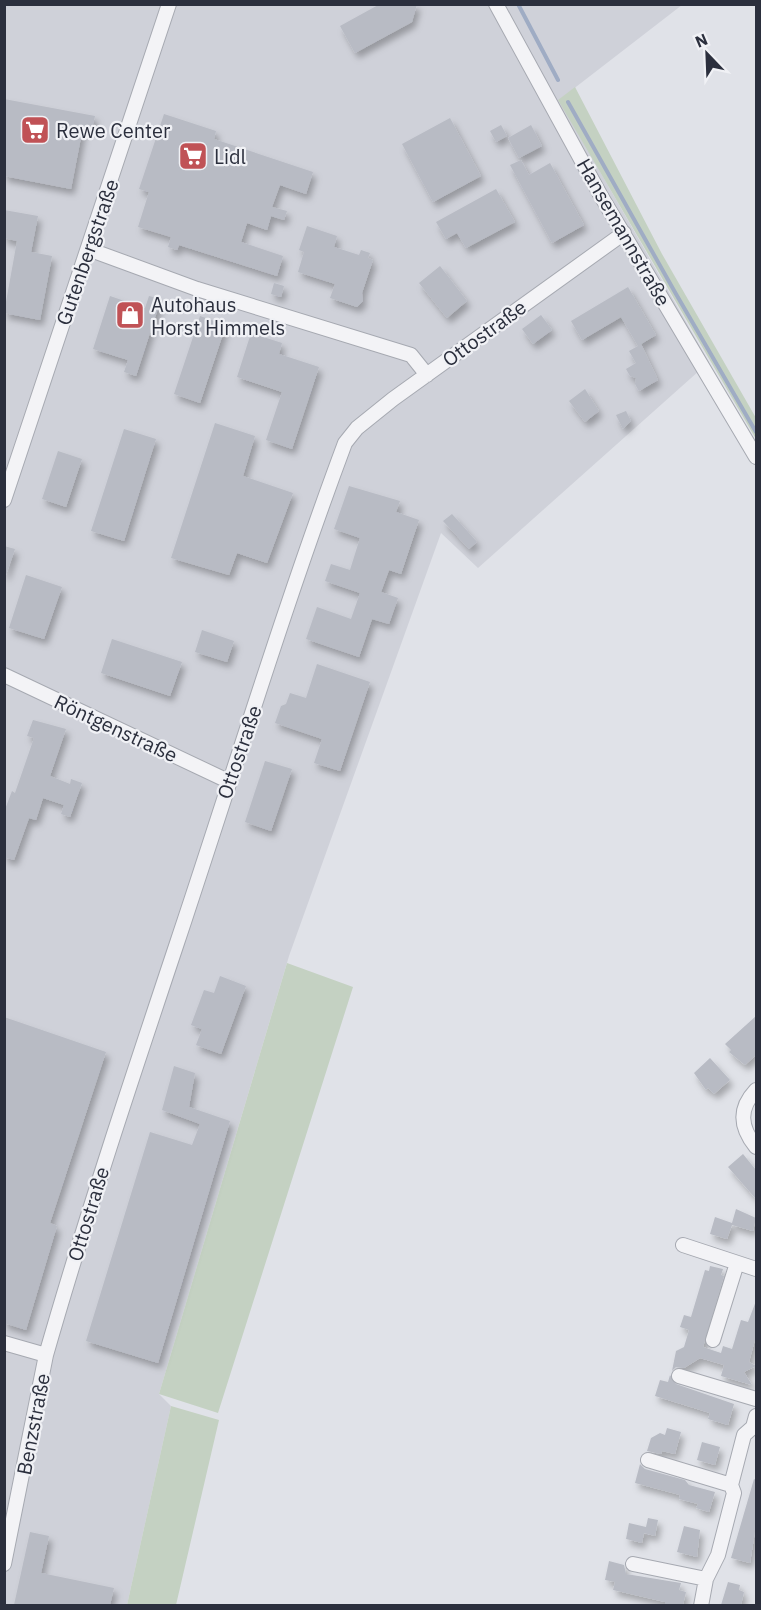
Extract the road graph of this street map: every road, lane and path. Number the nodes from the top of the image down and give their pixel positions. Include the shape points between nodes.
1 (169, 4) edge
2 (496, 4) edge
3 (624, 233) junction
4 (88, 249) junction
5 (427, 375) junction
6 (756, 457) edge
7 (4, 500) edge
8 (4, 675) edge
9 (228, 781) junction
10 (756, 1090) edge
11 (756, 1147) edge
12 (683, 1245) dead end
13 (737, 1263) junction
14 (756, 1269) edge
15 (713, 1340) dead end
16 (4, 1342) edge
17 (46, 1354) junction
18 (679, 1376) dead end
19 (756, 1399) edge
20 (756, 1416) edge
21 (648, 1460) dead end
22 (731, 1485) junction
23 (4, 1564) edge
24 (633, 1564) dead end
25 (706, 1579) junction
26 (701, 1605) edge

1 - 4 street, Gutenbergstraße
2 - 3 street, Hansemannstraße
3 - 5 street, Ottostraße
3 - 6 street, Hansemannstraße
4 - 5 street via 191,287 411,355
4 - 7 street, Gutenbergstraße
5 - 9 street, Ottostraße via 357,428 345,443
8 - 9 street, Röntgenstraße
9 - 17 street, Ottostraße via 123,1101
10 - 11 street via 743,1109 744,1128
12 - 13 street
13 - 14 street
13 - 15 street
16 - 17 street
17 - 23 street, Benzstraße
18 - 19 street
20 - 22 street via 753,1427 744,1435
21 - 22 street
22 - 25 street via 734,1493 718,1555
24 - 25 street
25 - 26 street

